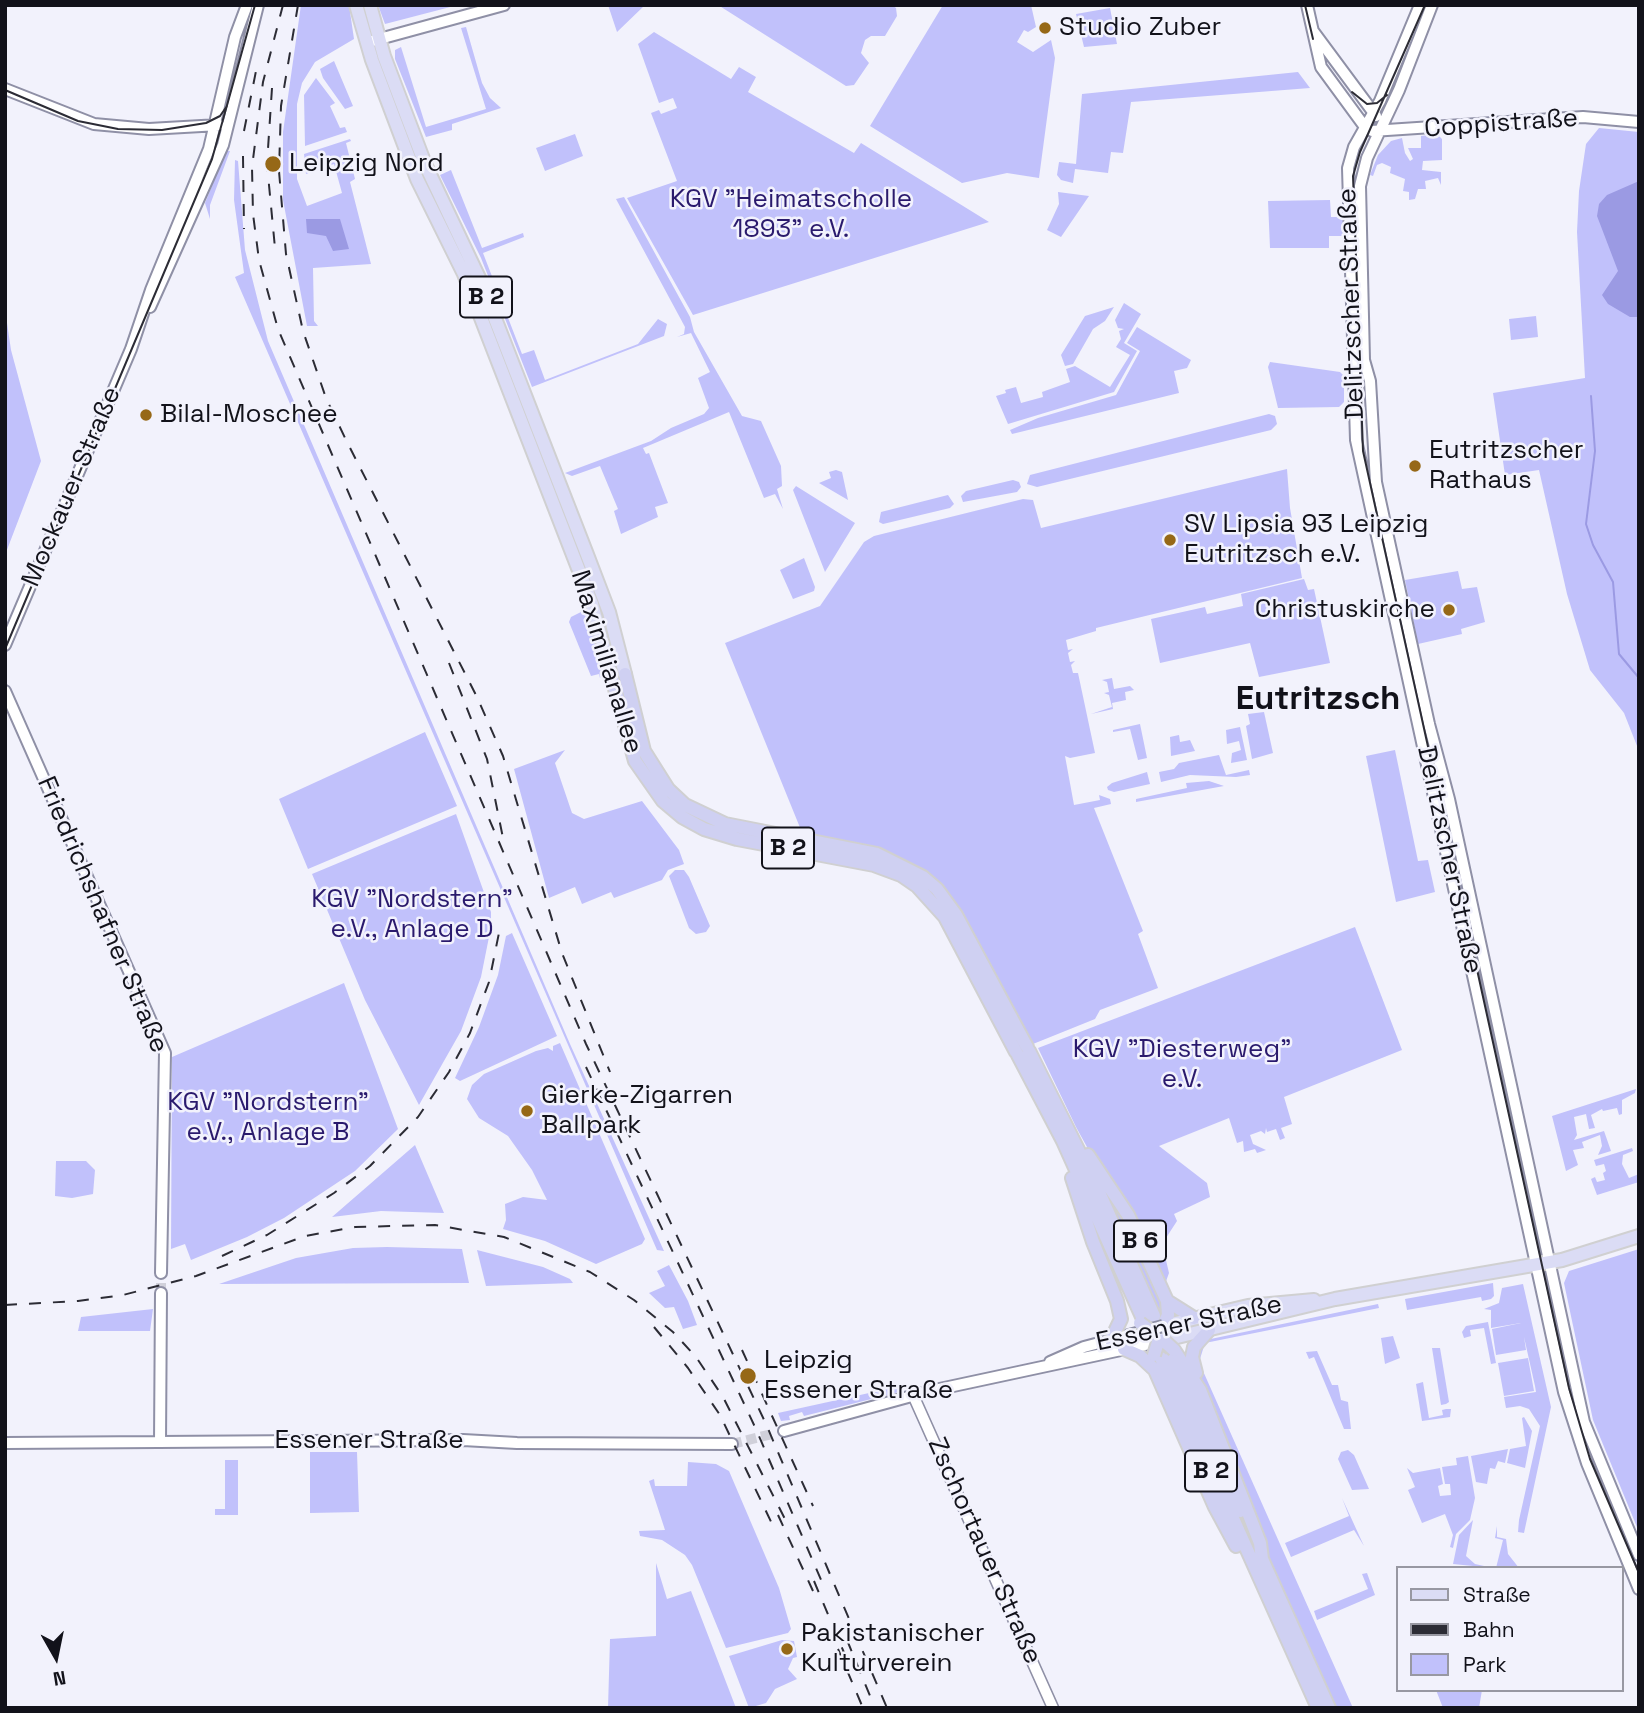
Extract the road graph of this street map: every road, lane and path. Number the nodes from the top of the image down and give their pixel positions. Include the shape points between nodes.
1 (247, 5) edge
2 (258, 5) edge
3 (356, 5) edge
4 (370, 5) edge
5 (504, 5) edge
6 (1307, 5) edge
7 (1420, 5) edge
8 (1432, 5) edge
9 (1311, 29) junction
10 (372, 41) junction
11 (5, 89) edge
12 (219, 107) junction
13 (1374, 111) junction
14 (229, 118) junction
15 (1639, 122) edge
16 (194, 125) junction
17 (214, 127) junction
18 (1365, 127) junction
19 (1379, 132) junction
20 (220, 150) junction
21 (139, 328) junction
22 (6, 641) edge
23 (618, 676) joint
24 (5, 691) edge
25 (1023, 1051) junction
26 (1066, 1124) junction
27 (1063, 1140) junction
28 (1639, 1236) edge
29 (1550, 1262) junction
30 (1536, 1264) junction
31 (161, 1273) tunnel mouth
32 (161, 1293) tunnel mouth
33 (1335, 1300) junction
34 (1117, 1301) junction
35 (1167, 1301) junction
36 (1194, 1318) junction
37 (1209, 1330) junction
38 (1111, 1340) junction
39 (1157, 1340) junction
40 (1124, 1349) junction
41 (1046, 1364) junction
42 (1200, 1390) junction
43 (913, 1395) junction
44 (778, 1433) tunnel mouth
45 (160, 1441) junction
46 (5, 1443) edge
47 (732, 1444) tunnel mouth
48 (1639, 1555) edge
49 (1262, 1559) junction
50 (1639, 1589) edge
51 (1054, 1708) edge
52 (1318, 1708) edge
53 (1329, 1708) edge

1 - 12 main road, Mockauer Straße via 234,37
2 - 14 main road, Mockauer Straße
3 - 10 main road, Maximilianallee / B 2
4 - 10 main road, Maximilianallee / B 2
5 - 10 main road
6 - 9 main road
7 - 13 main road, Delitzscher Straße
8 - 19 main road, Delitzscher Straße
9 - 13 main road
9 - 18 main road via 1321,67
10 - 23 main road, Maximilianallee / B 2 via 480,280 609,612
11 - 16 main road via 94,124 149,129
12 - 16 main road
12 - 17 main road, Mockauer Straße
13 - 18 main road, Delitzscher Straße
13 - 19 main road
14 - 17 main road
14 - 20 main road, Mockauer Straße
15 - 19 main road, Coppistraße via 1556,118
16 - 17 main road
17 - 20 main road
17 - 21 main road, Mockauer Straße
18 - 19 main road, Coppistraße
18 - 30 main road, Delitzscher Straße via 1348,169 1356,440
19 - 29 main road, Delitzscher Straße via 1364,167 1360,198 1364,360 1370,381 1376,482
20 - 21 main road, Mockauer Straße
21 - 22 main road, Mockauer Straße
23 - 25 highway, Maximilianallee / B 2 via 635,761 663,801 704,829 874,865 917,886 945,917
24 - 31 main road, Friedrichshafner Straße via 165,1053
25 - 26 highway, Maximilianallee / B 2
25 - 27 highway, Maximilianallee / B 2
26 - 35 highway, B 6 via 1128,1215
26 - 39 highway, Maximilianallee / B 2
27 - 34 highway, B 6 via 1093,1242
27 - 39 highway, Maximilianallee / B 2
28 - 29 main road, Essener Straße
29 - 30 main road, Essener Straße
29 - 48 main road, Delitzscher Straße via 1584,1422
30 - 33 main road, Essener Straße
30 - 50 main road, Delitzscher Straße via 1576,1431
32 - 45 main road
33 - 36 main road, Essener Straße via 1265,1304
33 - 37 main road, Essener Straße
34 - 38 highway via 1121,1319
34 - 39 highway, B 6
35 - 36 highway
35 - 39 highway via 1168,1315
36 - 39 main road, Essener Straße
37 - 39 main road, Essener Straße
37 - 42 highway via 1192,1357
38 - 39 main road, Essener Straße
38 - 41 main road, Essener Straße
39 - 40 main road, Essener Straße
39 - 40 highway via 1140,1356
39 - 42 highway
39 - 49 highway, Maximilianallee / B 2
39 - 52 highway, Maximilianallee / B 2
40 - 41 main road, Essener Straße
41 - 43 main road, Essener Straße
42 - 49 highway via 1260,1543
43 - 44 main road, Essener Straße
43 - 51 street, Zschortauer Straße
45 - 46 main road, Essener Straße
45 - 47 main road, Essener Straße
49 - 53 highway, B 2

